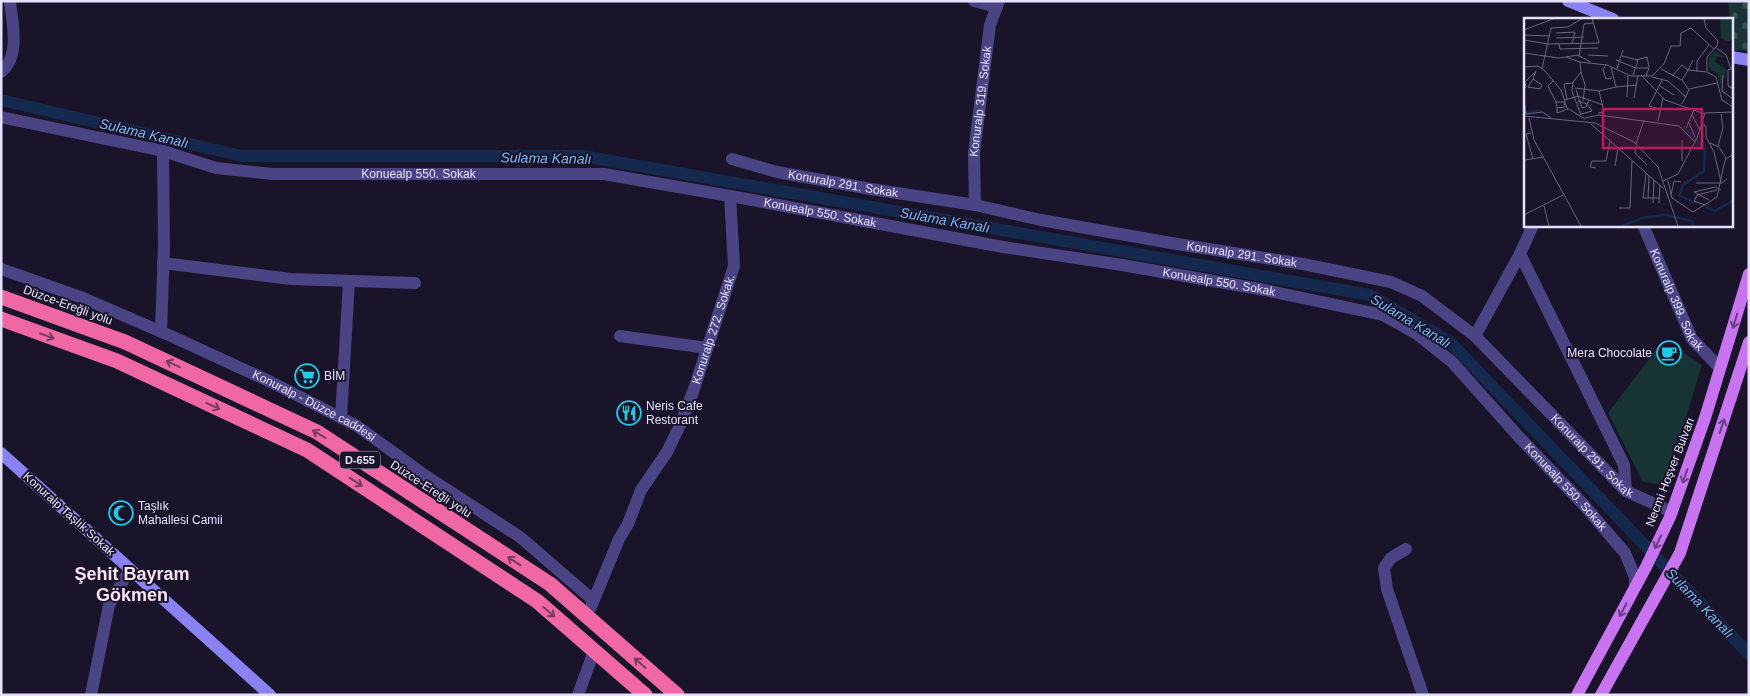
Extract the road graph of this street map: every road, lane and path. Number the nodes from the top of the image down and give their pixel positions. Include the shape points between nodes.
1 (10, 1) edge
2 (974, 1) edge
3 (1568, 1) edge
4 (998, 4) edge
5 (1610, 18) edge
6 (1732, 57) edge
7 (1749, 60) edge
8 (1, 72) edge
9 (1, 117) edge
10 (163, 151) junction
11 (732, 160) dead end
12 (730, 196) junction
13 (975, 205) junction
14 (1533, 226) edge
15 (1643, 226) edge
16 (1520, 254) junction
17 (163, 263) junction
18 (1, 270) edge
19 (1749, 274) edge
20 (349, 281) junction
21 (415, 283) dead end
22 (1, 297) edge
23 (1, 319) edge
24 (161, 332) junction
25 (620, 336) dead end
26 (1475, 336) junction
27 (1749, 342) edge
28 (707, 348) junction
29 (1720, 368) junction
30 (341, 418) junction
31 (1, 453) edge
32 (1626, 491) junction
33 (1671, 514) junction
34 (1406, 549) dead end
35 (130, 569) junction
36 (1635, 586) junction
37 (594, 600) junction
38 (587, 616) junction
39 (594, 651) junction
40 (262, 692) edge
41 (91, 695) edge
42 (578, 695) edge
43 (645, 695) edge
44 (677, 695) edge
45 (1423, 695) edge
46 (1578, 695) edge
47 (1601, 695) edge

1 - 8 street via 14,51
2 - 4 street
3 - 5 street
4 - 13 street, Konuralp 319. Sokak via 990,25 974,152
6 - 7 street
9 - 10 street, Konuealp 550. Sokak
10 - 12 street, Konuealp 550. Sokak via 216,168 273,174 604,174
10 - 17 street
11 - 13 street, Konuralp 291. Sokak via 777,172
12 - 28 street, Konuralp 272. Sokak. via 734,266
12 - 36 street, Konuealp 550. Sokak via 1003,247 1265,290 1383,316 1416,334 1452,362 1625,553 1635,577
13 - 26 street, Konuralp 291. Sokak via 1041,220 1304,264 1391,282 1422,296
14 - 16 street
15 - 29 street, Konuralp 399. Sokak via 1692,339
16 - 26 street
16 - 32 street via 1624,465
17 - 20 street via 291,279
17 - 24 street
18 - 24 street, Konuralp - Düzce caddesi via 83,298
19 -> 29 main road, Necmi Hoşver Bulvarı
20 - 21 street
20 - 30 street
38 -> 22 highway, Düzce-Ereğli yolu / D-655 via 550,584 317,432 125,342
23 -> 39 highway via 117,362 307,450 537,601
24 - 30 street, Konuralp - Düzce caddesi via 269,380
25 - 28 street
26 - 32 street, Konuralp 291. Sokak
47 -> 27 main road via 1686,539
28 - 37 street, Konuralp 272. Sokak. via 680,425 667,452 641,490
29 -> 33 main road, Necmi Hoşver Bulvarı
30 - 37 street, Konuralp - Düzce caddesi via 520,536
31 - 35 street, Konuralp Taşlık Sokak
32 - 33 street, Konuralp 291. Sokak
33 -> 36 main road, Necmi Hoşver Bulvarı
34 - 45 street via 1391,558 1384,568 1386,589
35 - 40 street, Konuralp Taşlık Sokak
35 - 41 street via 109,605
36 -> 46 main road, Necmi Hoşver Bulvarı
37 - 38 street, Konuralp 272. Sokak.
44 -> 38 highway, Düzce-Ereğli yolu / D-655
39 - 42 street
39 - 43 highway

